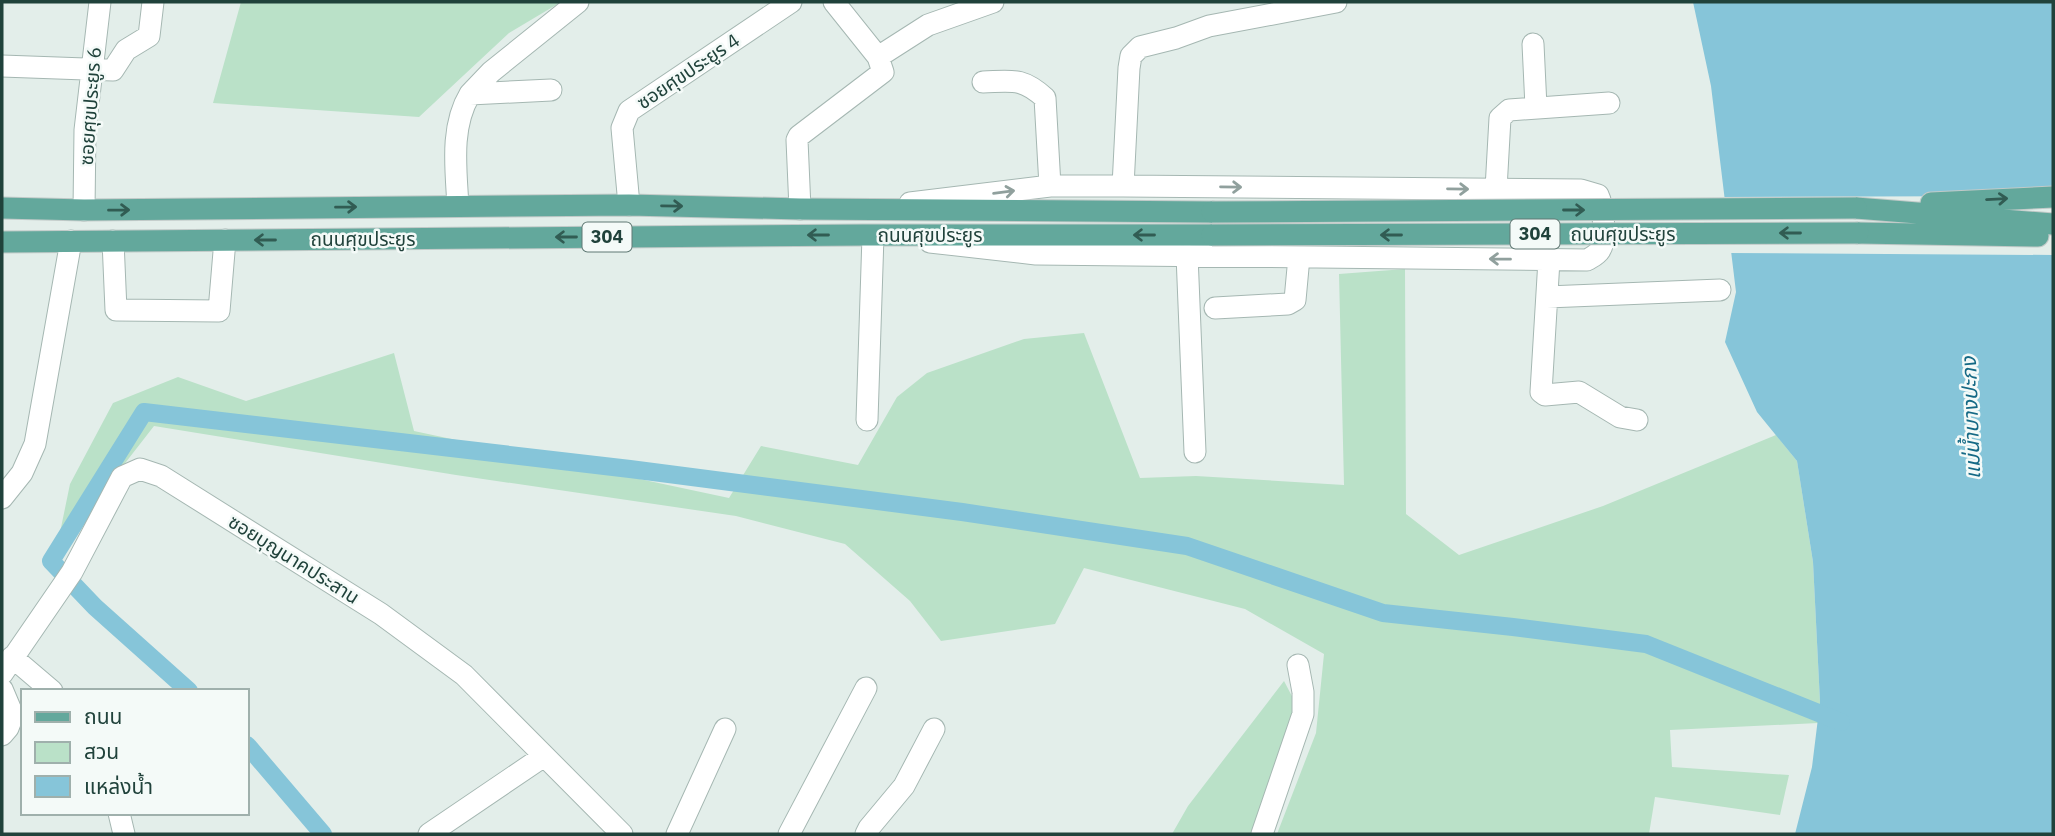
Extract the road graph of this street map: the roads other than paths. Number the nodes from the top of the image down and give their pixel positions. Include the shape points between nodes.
1 (100, 2) edge
2 (153, 2) edge
3 (578, 2) edge
4 (791, 2) edge
5 (834, 2) edge
6 (993, 2) edge
7 (1336, 2) edge
8 (1533, 44) dead end
9 (878, 57) junction
10 (2, 66) edge
11 (92, 70) junction
12 (982, 82) dead end
13 (551, 90) dead end
14 (470, 94) junction
15 (1609, 103) dead end
16 (1536, 107) junction
17 (1050, 186) junction
18 (1123, 186) junction
19 (1496, 190) junction
20 (2053, 197) edge
21 (629, 205) junction
22 (458, 206) junction
23 (2, 208) edge
24 (863, 208) junction
25 (1856, 208) junction
26 (800, 209) junction
27 (84, 210) junction
28 (2044, 223) edge
29 (1858, 233) junction
30 (868, 236) junction
31 (2053, 237) edge
32 (225, 240) junction
33 (71, 241) junction
34 (113, 241) junction
35 (2, 242) edge
36 (1186, 255) junction
37 (1299, 257) junction
38 (1549, 260) junction
39 (1720, 290) dead end
40 (1547, 297) junction
41 (1215, 308) dead end
42 (867, 420) dead end
43 (1637, 420) dead end
44 (1195, 452) dead end
45 (2, 498) edge
46 (1298, 664) dead end
47 (7, 666) edge
48 (866, 688) dead end
49 (2, 689) edge
50 (48, 689) edge
51 (725, 729) dead end
52 (934, 729) dead end
53 (2, 735) edge
54 (544, 756) junction
55 (119, 815) edge
56 (124, 834) edge
57 (429, 834) edge
58 (622, 834) edge
59 (677, 834) edge
60 (789, 834) edge
61 (866, 834) edge
62 (1262, 834) edge

1 - 11 street, ซอยศุขประยูร 6
2 - 11 street via 149,36 126,51 113,70
3 - 14 street
4 - 21 street, ซอยศุขประยูร 4 via 629,111 622,128
5 - 9 street
6 - 9 street via 928,25
7 - 18 street via 1209,26 1140,47 1131,56 1129,68
8 - 16 street
9 - 26 street via 883,69 879,77 797,140
10 - 11 street
11 - 27 street, ซอยศุขประยูร 6 via 85,130
12 - 17 street via 1023,83 1045,98
13 - 14 street
14 - 22 street via 461,109 455,153
15 - 16 street
16 - 19 street via 1509,110 1500,118
17 - 18 street
24 -> 17 street
18 -> 19 street
19 - 38 street via 1581,190 1598,195 1603,236 1598,254 1587,260
25 -> 20 main road, ถนนศุขประยูร / 304
21 - 22 main road, ถนนศุขประยูร / 304
21 -> 26 main road, ถนนศุขประยูร / 304
27 -> 22 main road, ถนนศุขประยูร / 304
23 - 27 main road, ถนนศุขประยูร / 304
24 -> 25 main road, ถนนศุขประยูร / 304, bridge via 1212,212
24 - 26 main road, ถนนศุขประยูร / 304
25 - 28 main road, ถนนศุขประยูร / 304
28 - 29 main road, ถนนศุขประยูร / 304
29 -> 30 main road, ถนนศุขประยูร / 304, bridge
29 - 31 main road, ถนนศุขประยูร / 304
30 -> 32 main road, ถนนศุขประยูร / 304
30 - 36 street via 1036,254
30 - 42 street
32 - 34 main road, ถนนศุขประยูร / 304
32 - 34 street via 219,312 116,310
33 - 34 main road, ถนนศุขประยูร / 304
33 - 35 main road, ถนนศุขประยูร / 304
33 - 45 street via 35,444 22,473
36 - 37 street
36 - 44 street
38 -> 37 street
37 - 41 street via 1295,300
38 - 40 street
39 - 40 street
40 - 43 street via 1541,392 1579,392 1620,417
46 - 62 street via 1303,714
47 - 50 street
47 - 54 street, ซอยบุญนาคประสาน via 72,572 122,477 139,469 161,477 381,614 464,675
48 - 60 street
49 - 53 street via 13,715
51 - 59 street
52 - 61 street via 904,786
54 - 57 street
54 - 58 street, ซอยบุญนาคประสาน
55 - 56 street

